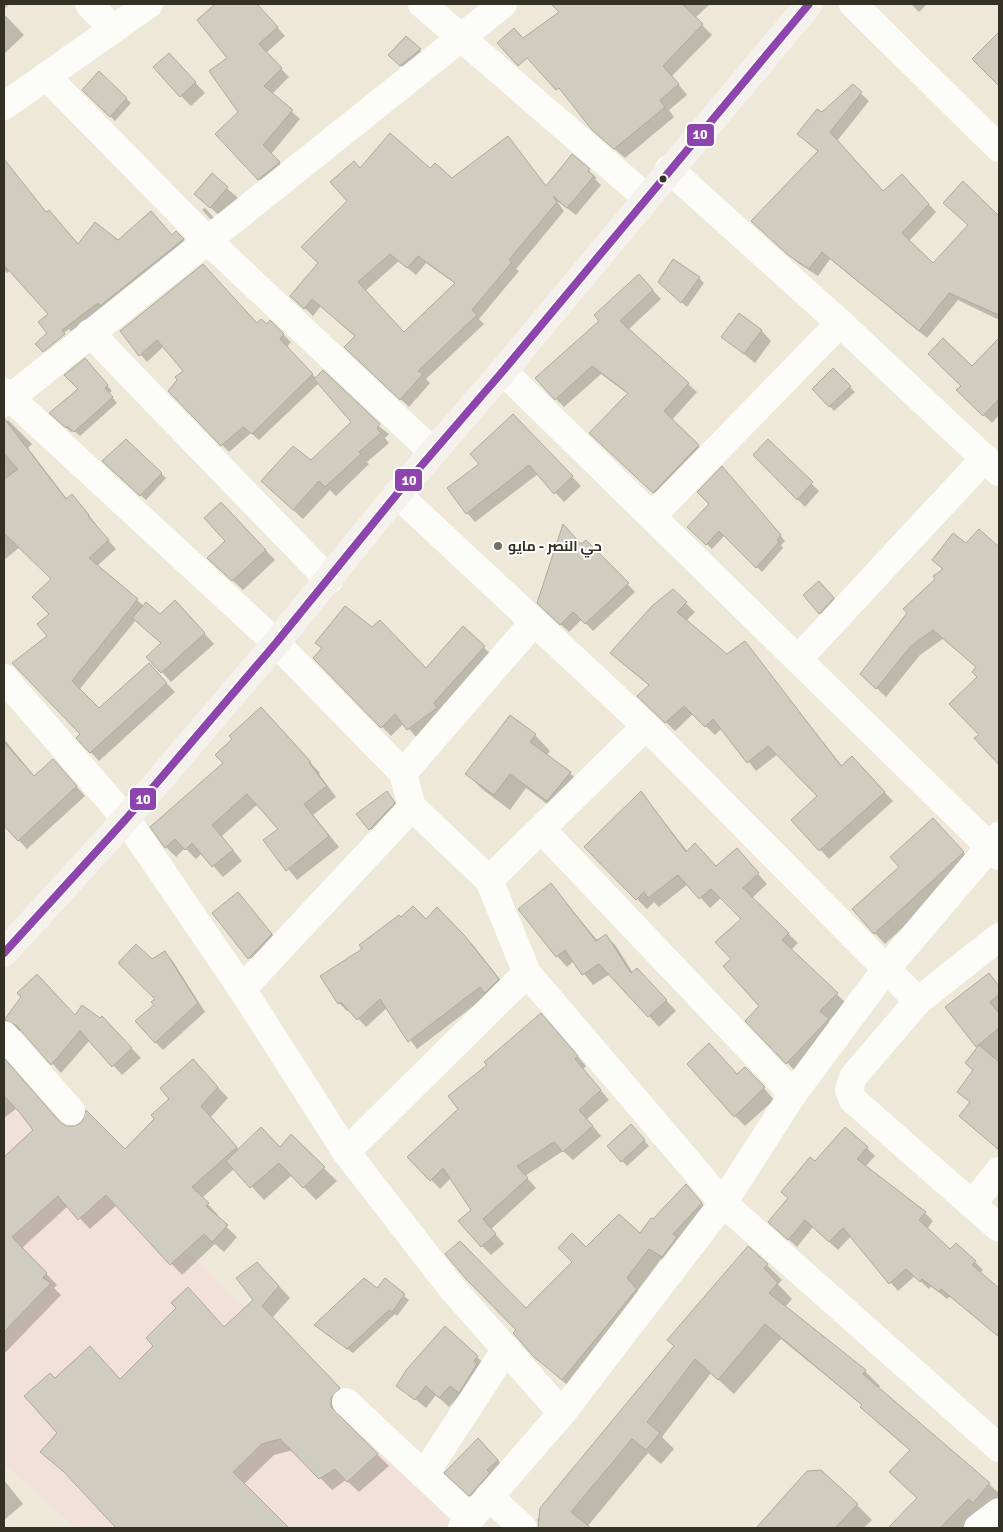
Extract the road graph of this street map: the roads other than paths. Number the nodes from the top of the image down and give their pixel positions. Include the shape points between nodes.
1 (89, 4) edge
2 (149, 4) edge
3 (422, 4) edge
4 (503, 4) edge
5 (809, 4) edge
6 (853, 4) edge
7 (113, 29) junction
8 (462, 36) junction
9 (46, 76) junction
10 (4, 106) edge
11 (999, 148) edge
12 (669, 170) junction
13 (647, 198) junction
14 (207, 240) junction
15 (840, 323) junction
16 (90, 333) junction
17 (503, 371) junction
18 (6, 398) edge
19 (433, 452) junction
20 (992, 465) edge
21 (397, 494) junction
22 (652, 516) junction
23 (329, 580) junction
24 (534, 622) junction
25 (276, 643) junction
26 (798, 658) junction
27 (4, 678) edge
28 (646, 726) junction
29 (403, 773) junction
30 (412, 807) junction
31 (126, 819) junction
32 (542, 830) junction
33 (996, 846) edge
34 (489, 880) junction
35 (999, 937) edge
36 (4, 953) edge
37 (886, 969) junction
38 (527, 972) junction
39 (242, 989) junction
40 (918, 1001) junction
41 (4, 1035) edge
42 (793, 1094) junction
43 (71, 1111) dead end
44 (346, 1152) junction
45 (999, 1171) edge
46 (723, 1203) junction
47 (972, 1204) junction
48 (999, 1228) edge
49 (506, 1349) junction
50 (346, 1402) dead end
51 (562, 1413) junction
52 (999, 1448) edge
53 (424, 1475) junction
54 (489, 1496) junction
55 (999, 1512) edge
56 (466, 1523) edge
57 (523, 1528) edge
58 (978, 1528) edge

1 - 7 street
2 - 7 street
3 - 8 street
4 - 8 street
5 - 12 street
6 - 11 street
7 - 9 street
8 - 13 street
8 - 14 street
9 - 10 street
9 - 14 street
12 - 13 street
12 - 15 street
13 - 17 street
14 - 16 street
14 - 19 street
15 - 20 street
15 - 22 street
16 - 18 street
16 - 23 street
17 - 19 street
17 - 22 street
18 - 25 street
19 - 21 street
20 - 26 street
21 - 23 street
21 - 24 street
22 - 26 street
23 - 25 street
24 - 28 street
24 - 29 street
25 - 29 street
25 - 31 street
26 - 33 street
27 - 31 street
28 - 32 street
28 - 37 street
29 - 30 street
30 - 34 street
30 - 39 street
31 - 36 street
31 - 39 street
32 - 34 street
32 - 42 street
33 - 37 street
34 - 38 street
35 - 40 street
37 - 40 street
37 - 42 street
38 - 44 street
38 - 46 street
39 - 44 street
40 - 47 street via 853,1077 849,1090 853,1100
41 - 43 street
42 - 46 street
44 - 49 street via 450,1286
45 - 47 street
46 - 51 street
46 - 52 street
47 - 48 street
49 - 51 street
49 - 53 street
50 - 53 street
51 - 54 street
53 - 56 street
54 - 56 street
54 - 57 street
55 - 58 street

